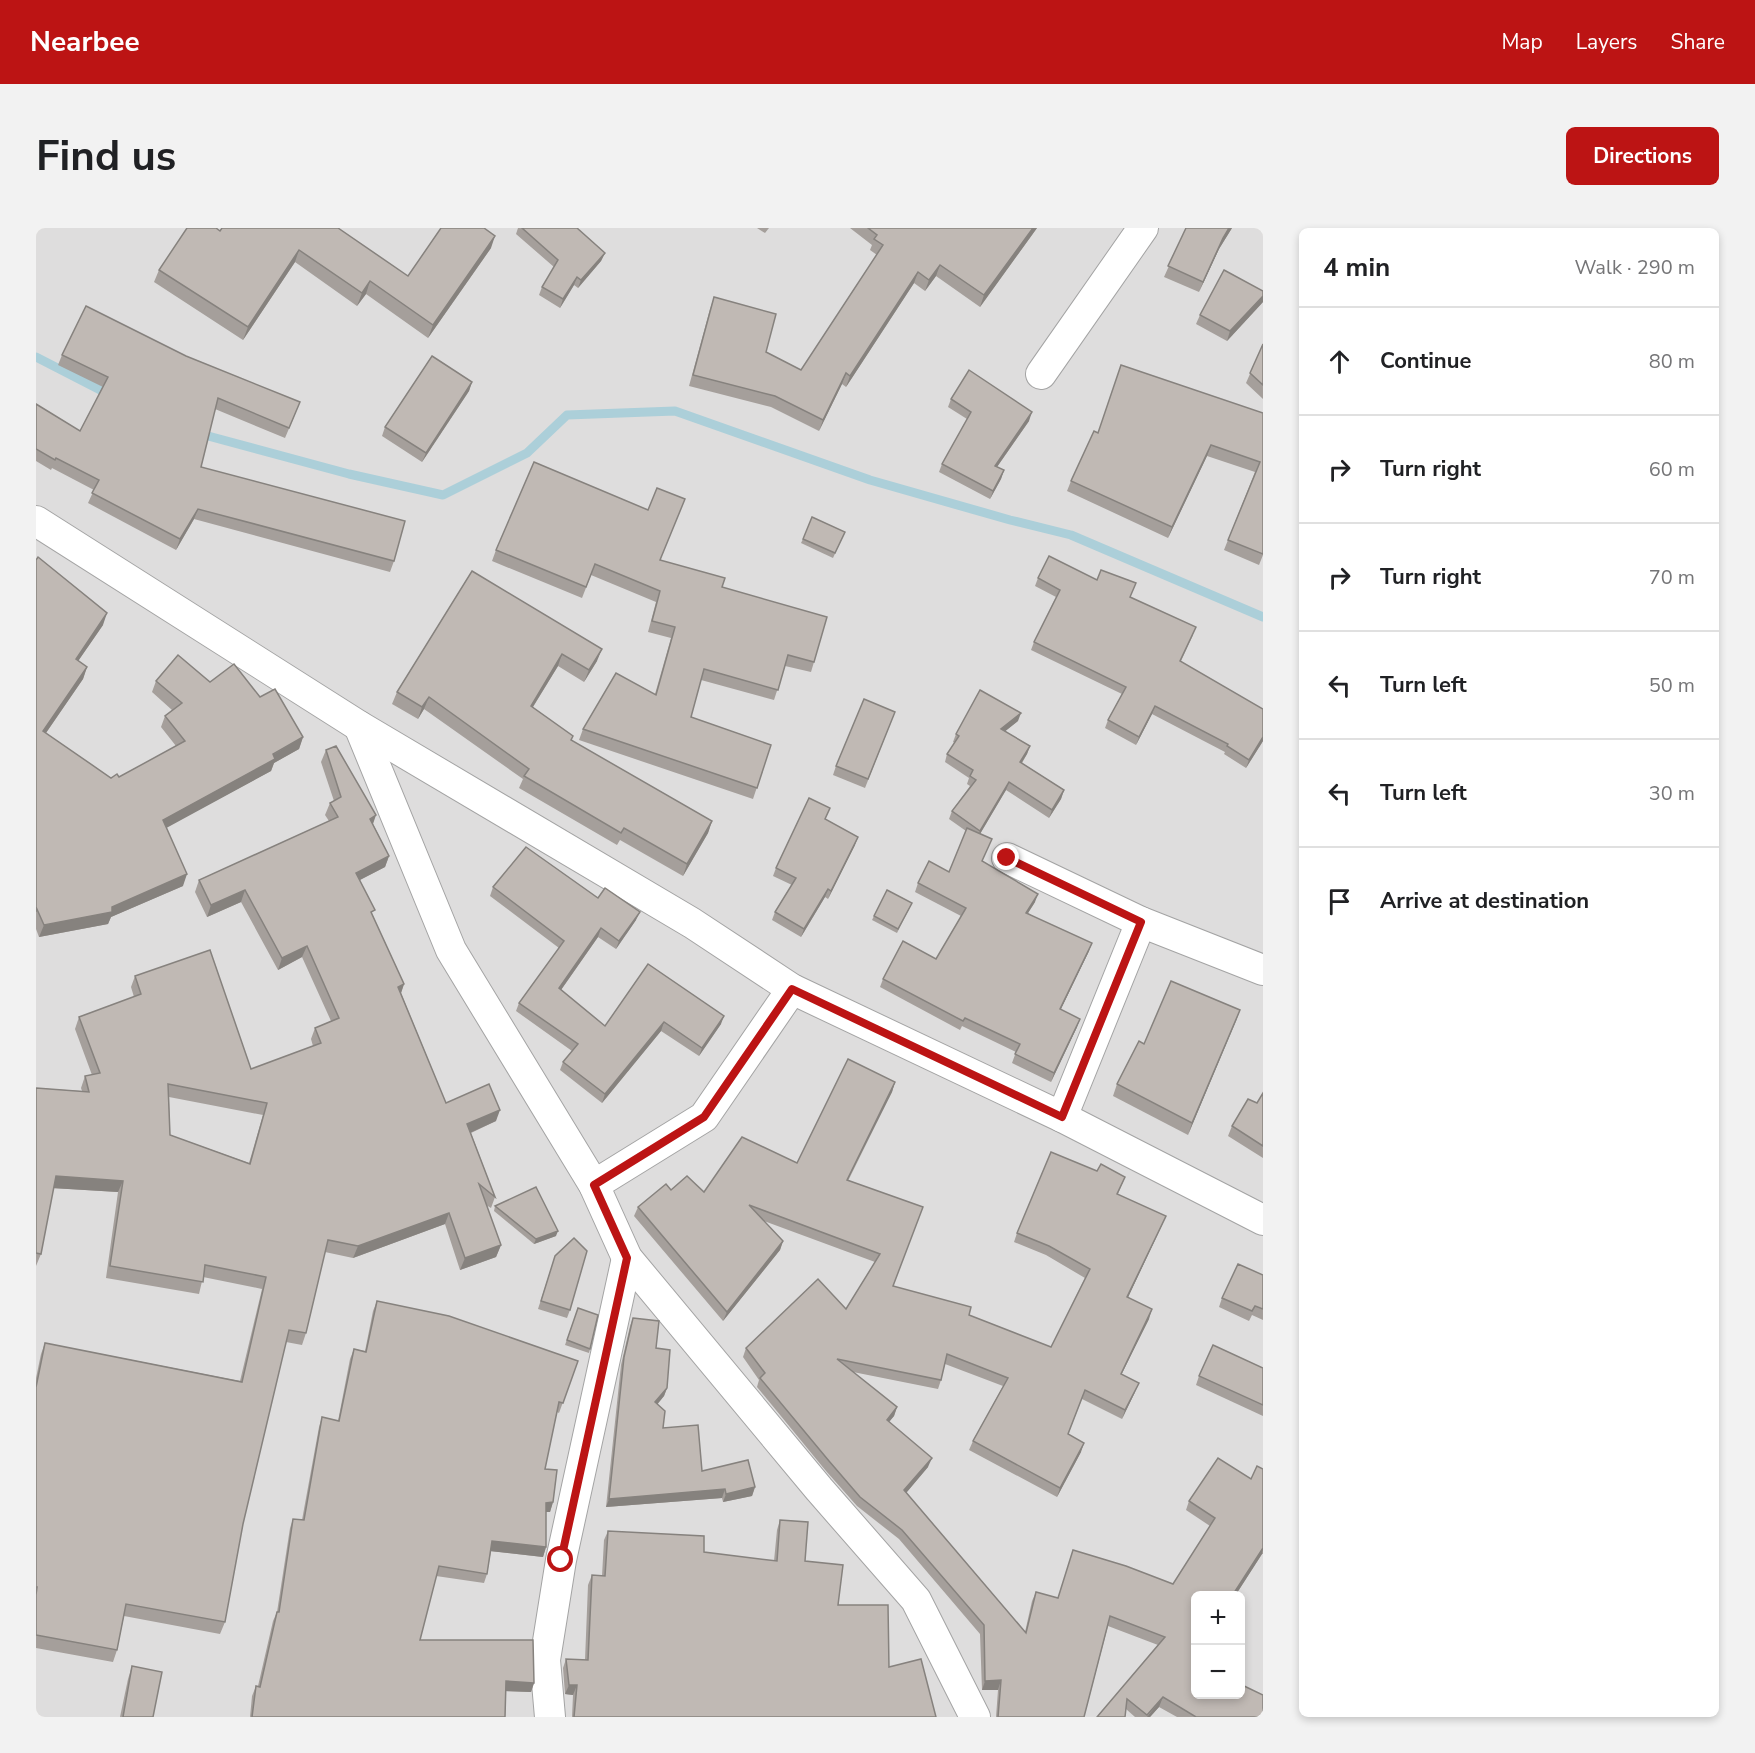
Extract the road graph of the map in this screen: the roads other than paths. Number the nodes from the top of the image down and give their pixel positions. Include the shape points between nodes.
1 (1143, 228) edge
2 (1041, 374) dead end
3 (36, 521) edge
4 (359, 726) junction
5 (1007, 858) dead end
6 (1141, 922) junction
7 (1263, 970) edge
8 (792, 989) junction
9 (1062, 1117) junction
10 (594, 1185) junction
11 (1263, 1220) edge
12 (627, 1258) junction
13 (550, 1717) edge
14 (975, 1717) edge

1 - 2 street
3 - 4 street
4 - 8 street via 692,923
4 - 10 street via 451,950
5 - 6 street
6 - 7 street
6 - 9 street
8 - 9 street
8 - 10 street via 704,1117
9 - 11 street
10 - 12 street
12 - 13 street via 561,1560 545,1660
12 - 14 street via 916,1600

